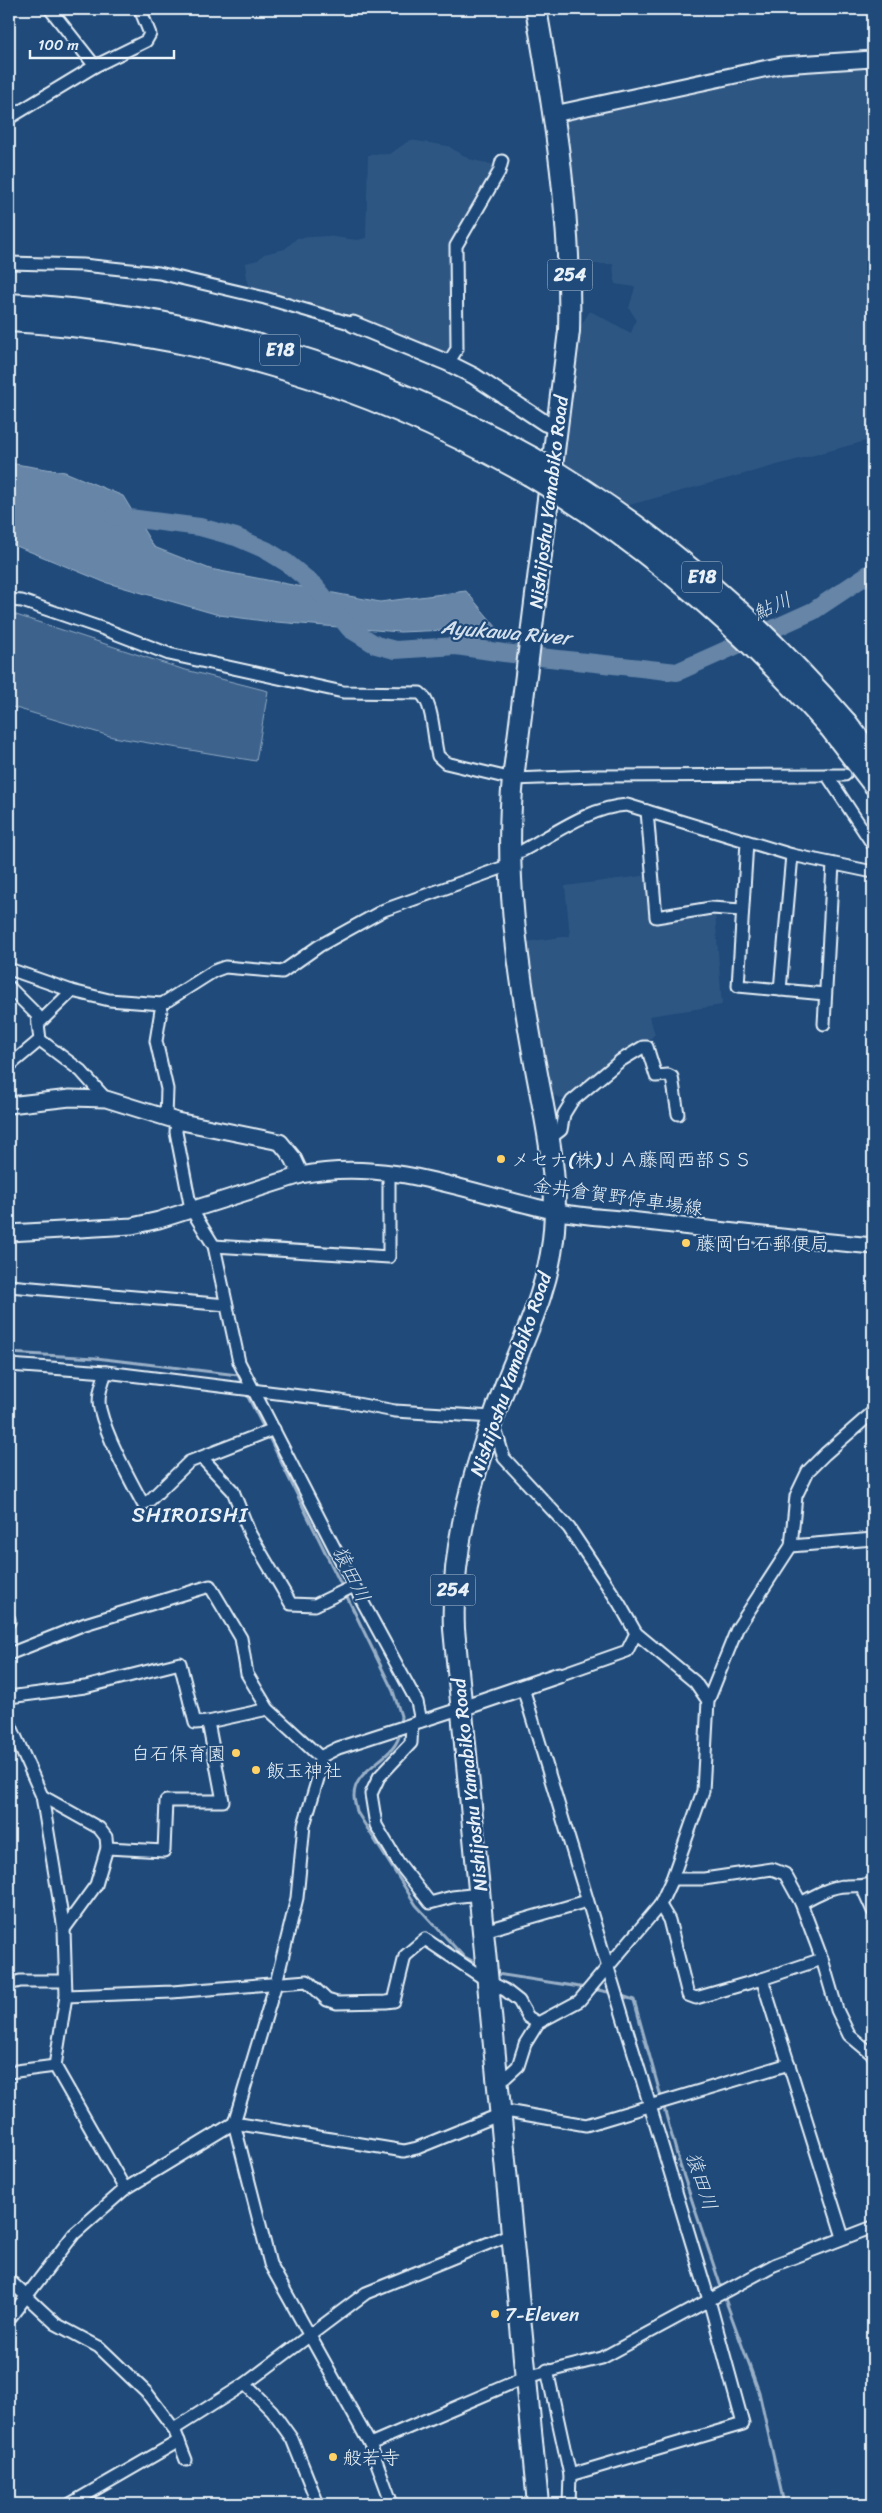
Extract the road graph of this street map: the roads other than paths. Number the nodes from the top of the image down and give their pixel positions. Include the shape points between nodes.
1 (50, 9) edge
2 (140, 9) edge
3 (536, 9) edge
4 (872, 59) edge
5 (96, 66) junction
6 (554, 114) junction
7 (9, 118) edge
8 (502, 160) dead end
9 (9, 263) edge
10 (9, 304) edge
11 (9, 320) edge
12 (353, 324) joint
13 (448, 363) junction
14 (556, 427) junction
15 (531, 466) junction
16 (9, 600) edge
17 (838, 726) junction
18 (873, 757) edge
19 (827, 775) junction
20 (845, 775) dead end
21 (513, 779) junction
22 (873, 784) edge
23 (647, 811) junction
24 (747, 842) junction
25 (873, 845) edge
26 (792, 855) junction
27 (510, 859) junction
28 (832, 864) junction
29 (873, 872) edge
30 (742, 910) junction
31 (9, 969) edge
32 (9, 987) edge
33 (780, 990) junction
34 (72, 991) junction
35 (825, 994) junction
36 (162, 1004) junction
37 (38, 1024) junction
38 (824, 1024) dead end
39 (40, 1040) junction
40 (9, 1066) edge
41 (106, 1099) junction
42 (9, 1105) edge
43 (678, 1114) dead end
44 (171, 1119) junction
45 (548, 1140) junction
46 (389, 1172) junction
47 (301, 1175) junction
48 (191, 1209) junction
49 (555, 1211) junction
50 (9, 1233) edge
51 (214, 1246) junction
52 (873, 1246) edge
53 (9, 1286) edge
54 (228, 1305) junction
55 (9, 1365) edge
56 (106, 1372) junction
57 (252, 1390) junction
58 (873, 1412) edge
59 (492, 1422) junction
60 (271, 1430) junction
61 (203, 1458) junction
62 (873, 1539) edge
63 (791, 1546) junction
64 (353, 1587) junction
65 (636, 1634) junction
66 (9, 1654) edge
67 (560, 1675) joint
68 (523, 1688) junction
69 (9, 1697) edge
70 (708, 1701) junction
71 (462, 1708) junction
72 (268, 1709) junction
73 (9, 1722) edge
74 (208, 1722) junction
75 (417, 1723) junction
76 (320, 1757) junction
77 (42, 1796) junction
78 (107, 1848) junction
79 (672, 1879) junction
80 (868, 1885) edge
81 (480, 1894) junction
82 (587, 1901) junction
83 (801, 1903) junction
84 (660, 1905) junction
85 (873, 1911) edge
86 (64, 1928) junction
87 (484, 1931) junction
88 (822, 1958) junction
89 (607, 1967) junction
90 (762, 1979) junction
91 (65, 1981) junction
92 (488, 1982) junction
93 (276, 1983) junction
94 (9, 1984) edge
95 (66, 1996) junction
96 (538, 2023) junction
97 (873, 2055) edge
98 (789, 2064) junction
99 (56, 2066) junction
100 (9, 2072) edge
101 (498, 2079) junction
102 (650, 2107) junction
103 (501, 2114) junction
104 (234, 2123) junction
105 (125, 2189) junction
106 (873, 2227) edge
107 (511, 2234) junction
108 (843, 2237) junction
109 (9, 2280) edge
110 (26, 2296) junction
111 (709, 2300) junction
112 (9, 2319) edge
113 (311, 2337) junction
114 (547, 2370) junction
115 (526, 2377) junction
116 (245, 2384) junction
117 (174, 2429) junction
118 (179, 2441) junction
119 (370, 2444) junction
120 (186, 2460) dead end
121 (570, 2475) junction
122 (70, 2504) edge
123 (318, 2504) edge
124 (392, 2504) edge
125 (538, 2504) edge
126 (569, 2504) edge

1 - 5 street
2 - 5 street via 149,37
3 - 6 highway, Nishijoshu Yamabiko Road / 254
4 - 6 street via 782,65
5 - 7 street
6 - 14 highway, Nishijoshu Yamabiko Road / 254 via 568,230 570,280 569,331
8 - 13 street via 499,172 456,246 457,349
9 - 12 street via 159,273 265,298
10 - 15 highway, E18 via 120,315 202,330 273,348 372,381 455,416
11 - 15 highway, E18 via 168,340 266,363 350,390
12 - 13 street
13 - 14 street
14 - 21 highway, Nishijoshu Yamabiko Road / 254
15 - 17 highway, E18, bridge via 678,578
16 - 21 street via 22,601 169,654 343,692 420,693 426,697 429,707 438,756 446,763
17 - 18 highway, E18
17 - 22 highway, E18
19 - 20 street
19 - 21 street
19 - 25 street
21 - 27 highway, Nishijoshu Yamabiko Road / 254 via 509,816
23 - 24 street
23 - 27 street via 627,805 595,812
23 - 30 street via 656,917 711,908
24 - 26 street
24 - 30 street
26 - 28 street
26 - 33 street
27 - 36 street via 384,910 319,946 282,972 225,967
27 - 45 highway, Nishijoshu Yamabiko Road / 254 via 519,973
28 - 29 street
28 - 35 street
30 - 33 street via 738,986
31 - 34 street
32 - 37 street via 37,1016
33 - 35 street
34 - 36 street via 109,1000
34 - 37 street
35 - 38 street
36 - 44 street via 156,1041
37 - 39 street
39 - 40 street
39 - 41 street via 81,1072
41 - 42 street via 70,1098
41 - 44 street
43 - 45 street via 672,1077 668,1074 656,1076 647,1047 643,1047 620,1061 572,1101 564,1114 561,1130
44 - 47 street via 280,1142 294,1158
44 - 48 street
45 - 49 highway, Nishijoshu Yamabiko Road / 254
46 - 47 street, 金井倉賀野停車場線 via 338,1170
46 - 49 street, 金井倉賀野停車場線 via 422,1177
46 - 51 street via 389,1257
47 - 48 street, 金井倉賀野停車場線
48 - 50 street, 金井倉賀野停車場線 via 132,1226
48 - 51 street
49 - 52 street, 金井倉賀野停車場線
49 - 59 highway, Nishijoshu Yamabiko Road / 254 via 546,1279
51 - 54 street
53 - 54 street
54 - 57 street via 239,1362
55 - 56 street
56 - 57 street
56 - 61 street via 99,1394 100,1409 124,1470 143,1504 189,1462
57 - 59 street
57 - 60 street
58 - 63 street via 808,1472 796,1496
59 - 65 street via 504,1458 569,1528
59 - 71 highway, Nishijoshu Yamabiko Road / 254 via 471,1488 453,1590
60 - 61 street
60 - 64 street
61 - 64 street via 233,1491 250,1534 290,1604 315,1605
62 - 63 street
63 - 70 street via 737,1629
64 - 75 street via 417,1702
65 - 67 street via 627,1651
65 - 70 street via 695,1682
66 - 72 street via 85,1624 210,1586 241,1638 247,1674
67 - 68 street
68 - 71 street
68 - 82 street
69 - 74 street via 85,1687 180,1663 195,1722
70 - 79 street via 703,1791
71 - 75 street
71 - 81 highway, Nishijoshu Yamabiko Road / 254
72 - 74 street
72 - 76 street
73 - 77 street
74 - 78 street via 223,1801 166,1801 164,1851
75 - 76 street via 338,1748
75 - 81 street via 411,1743 379,1777 371,1794 376,1825 398,1862 430,1903
76 - 93 street via 319,1775 304,1825 297,1898
77 - 78 street via 100,1828 106,1837
77 - 86 street
78 - 86 street via 96,1885
79 - 83 street via 704,1879 772,1869 785,1874
79 - 84 street
80 - 83 street via 844,1886
80 - 85 street
81 - 87 highway, Nishijoshu Yamabiko Road / 254
82 - 87 street
82 - 89 street
83 - 88 street
84 - 89 street
84 - 90 street via 669,1920 688,1995 696,1998
86 - 91 street
87 - 92 highway, Nishijoshu Yamabiko Road / 254
88 - 90 street
88 - 97 street via 837,2010 849,2035
89 - 96 street via 579,2001
89 - 102 street
90 - 98 street
91 - 94 street
91 - 95 street
92 - 93 street via 425,1939 404,1956 394,2001 337,2003 327,2000 307,1981
92 - 96 street via 519,2001 528,2017
92 - 101 highway, Nishijoshu Yamabiko Road / 254
93 - 95 street via 172,1992
93 - 104 street
95 - 99 street
96 - 101 street via 525,2044 518,2066 506,2077
98 - 102 street
98 - 108 street
99 - 100 street
99 - 105 street
101 - 103 highway, Nishijoshu Yamabiko Road / 254
102 - 103 street via 586,2125 512,2112
102 - 111 street
103 - 104 street via 404,2151
103 - 107 highway, Nishijoshu Yamabiko Road / 254
104 - 105 street
104 - 113 street via 270,2264
105 - 110 street via 74,2234
106 - 108 street
107 - 113 street via 366,2293
107 - 115 highway, Nishijoshu Yamabiko Road / 254
108 - 111 street via 774,2265
109 - 110 street
110 - 112 street
110 - 117 street via 56,2324 99,2347 147,2393
111 - 114 street via 602,2358
111 - 121 street via 744,2424
113 - 116 street
113 - 119 street
114 - 115 street
114 - 121 street
115 - 119 street
115 - 125 highway, Nishijoshu Yamabiko Road / 254
116 - 117 street
116 - 123 street via 272,2411 292,2439
117 - 118 street
118 - 120 street
118 - 122 street
119 - 124 street
121 - 126 street

